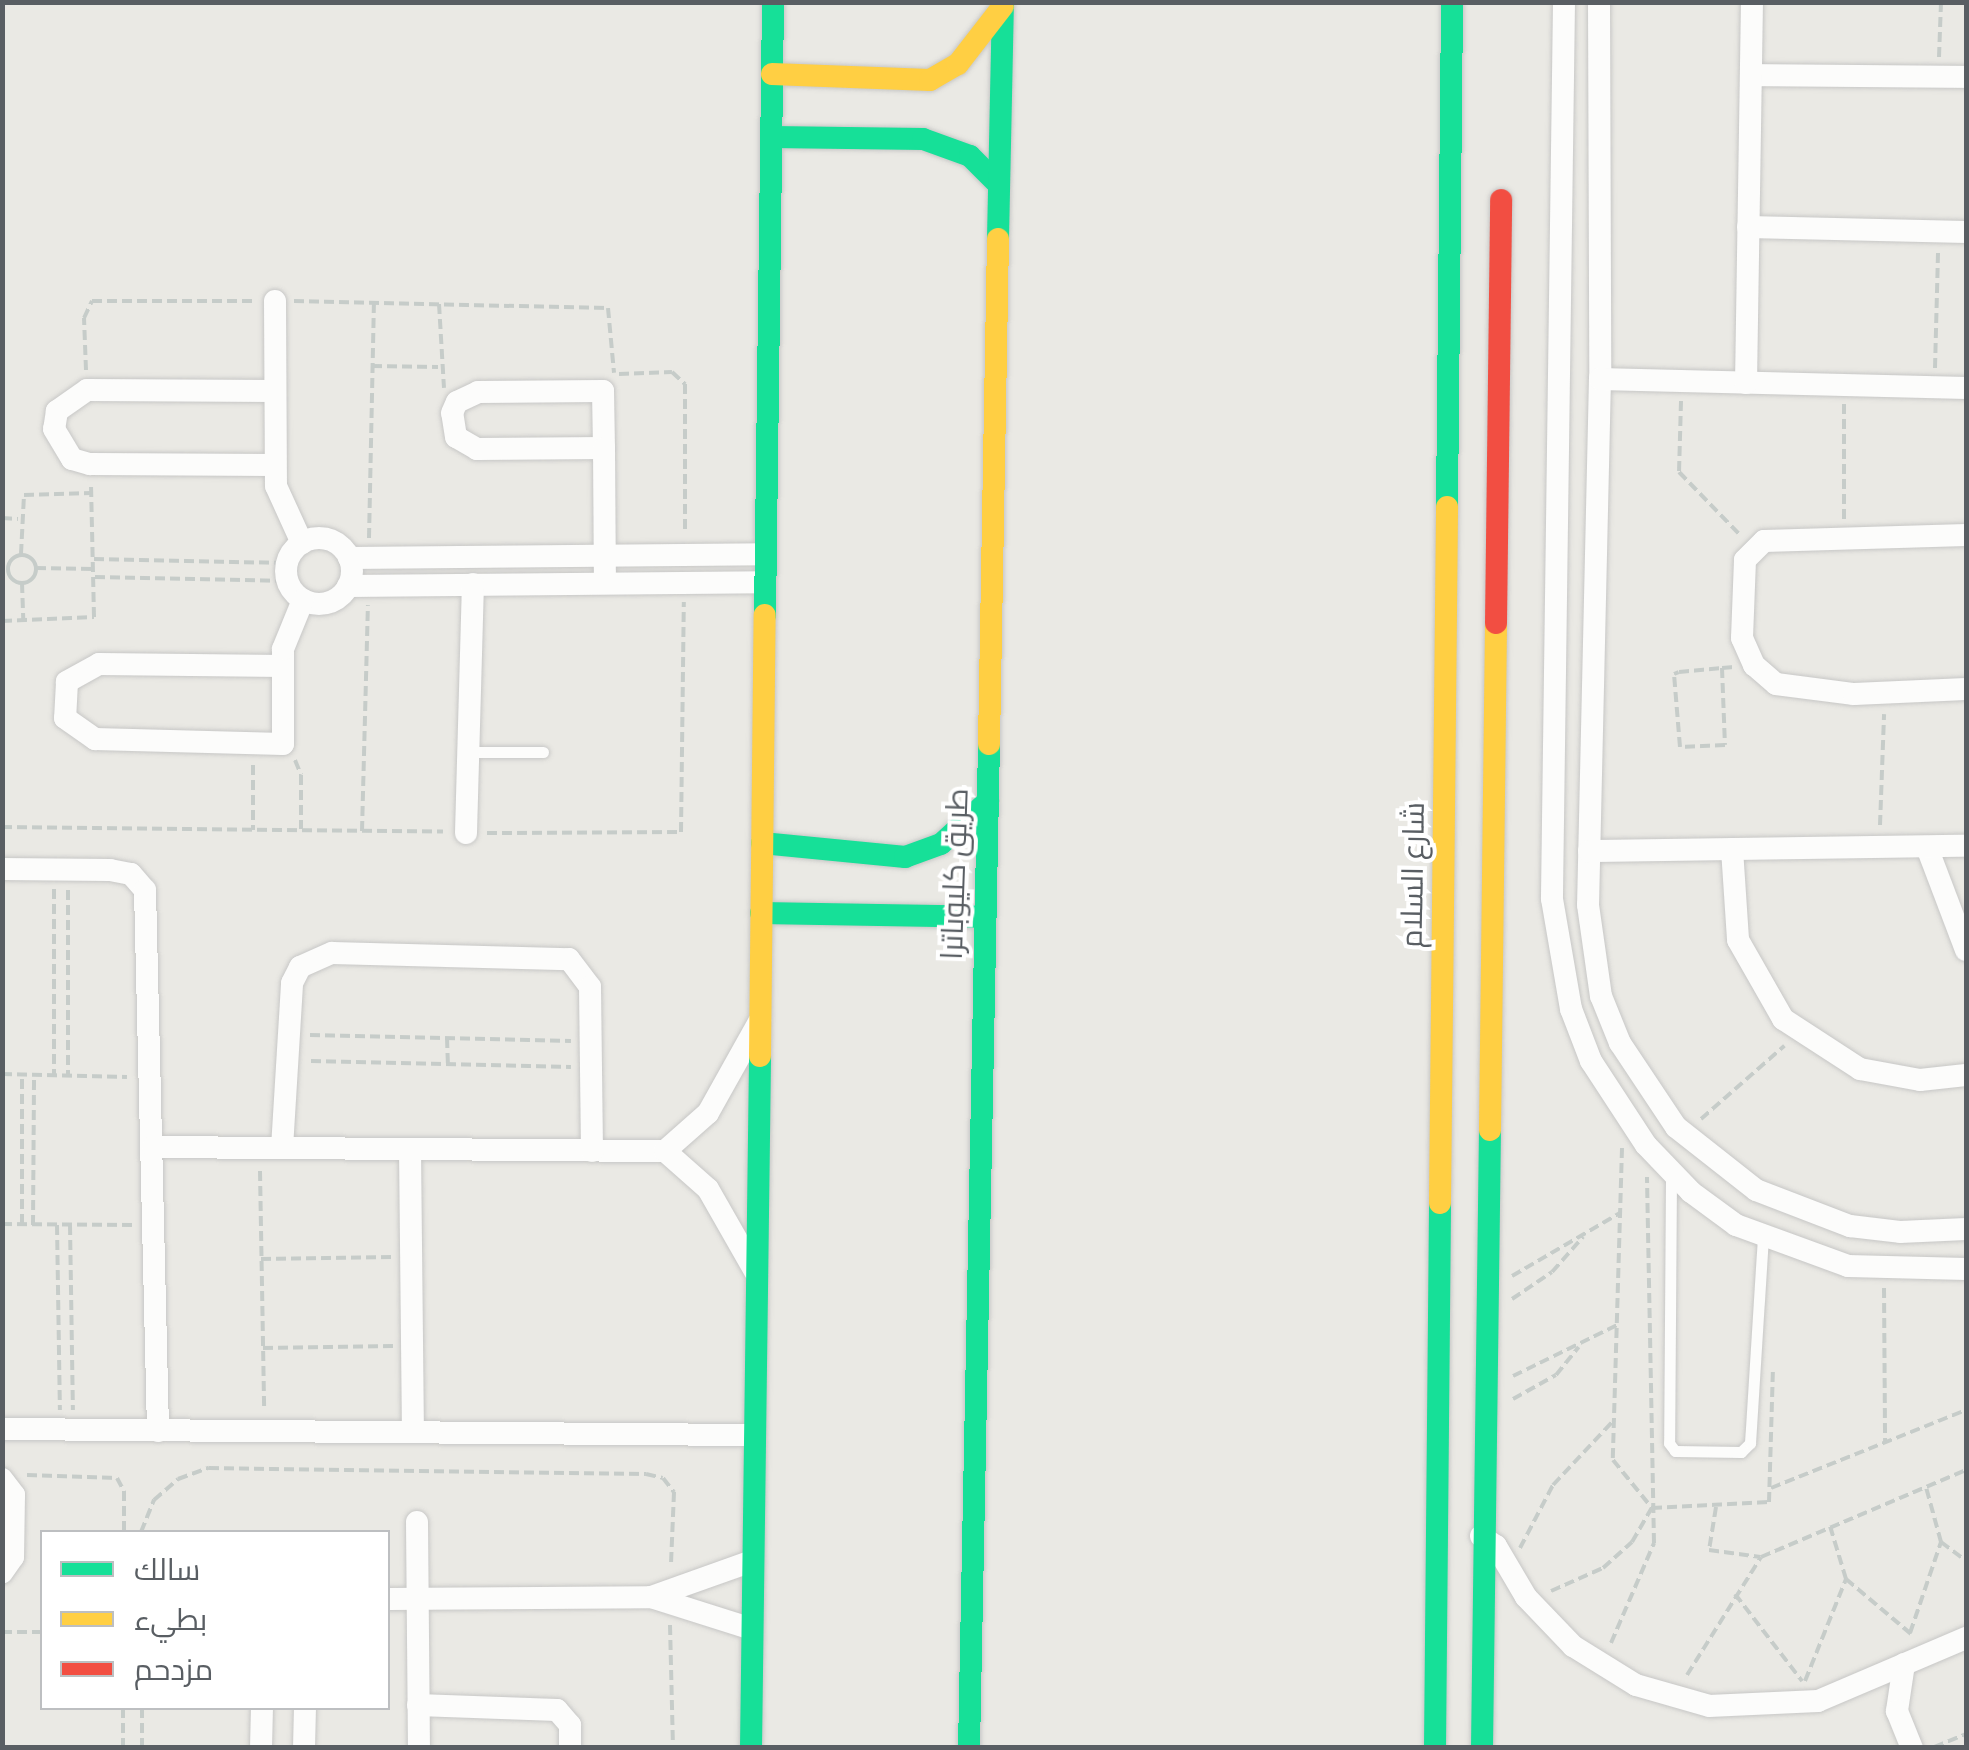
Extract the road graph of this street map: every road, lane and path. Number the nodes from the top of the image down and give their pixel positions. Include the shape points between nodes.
1 (773, 2) edge
2 (1452, 2) edge
3 (1564, 2) edge
4 (1599, 2) edge
5 (1752, 2) edge
6 (1941, 2) edge
7 (1002, 4) edge
8 (1563, 65) junction
9 (1599, 65) junction
10 (772, 74) junction
11 (1751, 75) junction
12 (1938, 76) junction
13 (1966, 77) edge
14 (772, 138) junction
15 (995, 181) junction
16 (1501, 200) dead end
17 (1748, 227) junction
18 (1938, 232) junction
19 (1966, 232) edge
20 (275, 301) junction
21 (374, 302) junction
22 (439, 304) junction
23 (372, 366) junction
24 (438, 367) junction
25 (1600, 379) junction
26 (1682, 381) junction
27 (609, 382) junction
28 (1746, 383) junction
29 (1844, 385) junction
30 (1934, 388) junction
31 (1966, 388) edge
32 (87, 390) junction
33 (275, 391) junction
34 (457, 402) junction
35 (604, 448) junction
36 (90, 464) junction
37 (275, 464) junction
38 (91, 494) junction
39 (2, 518) edge
40 (20, 519) junction
41 (1966, 535) edge
42 (1844, 539) junction
43 (302, 543) junction
44 (1752, 549) junction
45 (21, 554) junction
46 (685, 554) junction
47 (766, 554) junction
48 (604, 555) junction
49 (359, 558) junction
50 (94, 560) junction
51 (36, 568) junction
52 (94, 569) junction
53 (287, 572) junction
54 (94, 577) junction
55 (684, 582) junction
56 (765, 582) junction
57 (22, 583) junction
58 (604, 583) junction
59 (473, 584) junction
60 (358, 586) junction
61 (303, 600) junction
62 (2, 621) edge
63 (22, 621) junction
64 (1754, 665) junction
65 (283, 666) junction
66 (1554, 666) junction
67 (1592, 666) junction
68 (1722, 668) junction
69 (1966, 689) edge
70 (1886, 694) junction
71 (252, 743) junction
72 (282, 744) junction
73 (468, 752) junction
74 (543, 752) dead end
75 (988, 801) junction
76 (2, 827) edge
77 (253, 830) junction
78 (300, 831) junction
79 (362, 831) junction
80 (466, 833) junction
81 (762, 842) junction
82 (1966, 846) edge
83 (1732, 849) junction
84 (1878, 850) junction
85 (1928, 850) junction
86 (1589, 851) junction
87 (2, 869) edge
88 (60, 870) junction
89 (761, 913) junction
90 (982, 917) junction
91 (1966, 950) edge
92 (760, 1020) junction
93 (1799, 1033) junction
94 (289, 1034) junction
95 (447, 1038) junction
96 (590, 1041) junction
97 (287, 1061) junction
98 (448, 1064) junction
99 (591, 1068) junction
100 (2, 1074) edge
101 (22, 1074) junction
102 (34, 1075) junction
103 (54, 1075) junction
104 (1966, 1075) edge
105 (68, 1076) junction
106 (151, 1077) junction
107 (1623, 1116) junction
108 (1684, 1134) junction
109 (1646, 1146) junction
110 (153, 1147) junction
111 (271, 1148) junction
112 (410, 1149) junction
113 (592, 1151) junction
114 (665, 1151) junction
115 (1671, 1172) junction
116 (1620, 1213) junction
117 (2, 1224) edge
118 (22, 1224) junction
119 (34, 1225) junction
120 (57, 1225) junction
121 (70, 1225) junction
122 (154, 1226) junction
123 (1966, 1228) edge
124 (1586, 1233) junction
125 (1763, 1238) junction
126 (412, 1256) junction
127 (261, 1259) junction
128 (1966, 1269) edge
129 (757, 1274) junction
130 (1884, 1284) dead end
131 (1487, 1302) junction
132 (1617, 1326) junction
133 (1582, 1342) junction
134 (413, 1346) junction
135 (263, 1348) junction
136 (1486, 1389) junction
137 (1966, 1410) edge
138 (1486, 1413) junction
139 (1614, 1420) junction
140 (2, 1429) edge
141 (66, 1430) junction
142 (158, 1430) junction
143 (264, 1431) junction
144 (413, 1432) junction
145 (755, 1435) junction
146 (1884, 1443) junction
147 (1966, 1470) edge
148 (11, 1476) edge
149 (1926, 1487) junction
150 (1769, 1488) dead end
151 (1717, 1504) dead end
152 (1652, 1508) junction
153 (416, 1522) dead end
154 (1830, 1526) junction
155 (124, 1530) edge
156 (143, 1530) edge
157 (1481, 1536) junction
158 (1941, 1542) junction
159 (1761, 1557) junction
160 (752, 1561) junction
161 (1966, 1562) edge
162 (1508, 1569) junction
163 (2, 1573) edge
164 (1846, 1579) junction
165 (1734, 1594) junction
166 (663, 1597) junction
167 (1526, 1597) junction
168 (390, 1599) edge
169 (418, 1599) junction
170 (752, 1629) junction
171 (2, 1632) edge
172 (40, 1632) edge
173 (1910, 1633) junction
174 (1966, 1638) edge
175 (1933, 1652) junction
176 (1904, 1664) junction
177 (1601, 1666) junction
178 (1811, 1692) junction
179 (1673, 1698) junction
180 (418, 1706) junction
181 (123, 1710) edge
182 (142, 1710) edge
183 (262, 1710) edge
184 (304, 1710) edge
185 (1966, 1734) edge
186 (1919, 1746) edge
187 (123, 1748) edge
188 (142, 1748) edge
189 (261, 1748) edge
190 (304, 1748) edge
191 (419, 1748) edge
192 (570, 1748) edge
193 (673, 1748) edge
194 (751, 1748) edge
195 (970, 1748) edge
196 (1434, 1748) edge
197 (1482, 1748) edge

1 - 10 main road
2 - 196 main road, شارع السلام
3 - 8 street
4 - 9 street
5 - 11 street
6 - 12 path
7 - 10 main road via 958,64 930,80
7 - 15 main road, طريق كليوباترا
8 - 9 street
8 - 66 street
9 - 25 street
10 - 14 main road
11 - 12 street
11 - 17 street
12 - 13 street
14 - 15 main road via 923,139 954,148
14 - 47 main road
15 - 75 main road, طريق كليوباترا
16 - 131 main road
17 - 18 street
17 - 28 street
18 - 19 street
18 - 30 path
20 - 21 path
20 - 32 path via 92,300 84,318
20 - 33 street
21 - 22 path
21 - 23 path
22 - 24 path
22 - 27 path via 608,308
23 - 24 path
23 - 49 path
24 - 34 path
25 - 26 street
25 - 67 street
26 - 28 street
26 - 44 path via 1679,472
27 - 34 street via 478,392
27 - 35 street
27 - 46 path via 672,372 685,384
28 - 29 street
29 - 30 street
29 - 42 path
30 - 31 street
32 - 33 street
32 - 36 street via 57,410 54,428 59,446
33 - 37 street
34 - 35 street via 452,426 465,446
35 - 48 street
36 - 37 street
36 - 38 path
37 - 43 street via 281,506
38 - 40 path via 24,495
38 - 50 path
39 - 40 path
40 - 45 path
41 - 42 street
42 - 44 street via 1778,539
43 - 49 street via 328,540
43 - 53 street
44 - 64 street via 1742,574 1742,638
45 - 51 path
45 - 57 path via 8,568
46 - 47 street
46 - 48 street
47 - 56 main road
48 - 49 street
48 - 58 street
49 - 60 street
50 - 52 path
50 - 53 path
51 - 52 path
51 - 57 path
52 - 54 path
53 - 54 path
53 - 61 street
54 - 63 path via 96,612 90,620
55 - 56 street
55 - 58 street
55 - 80 path via 681,832
56 - 81 main road
57 - 63 path
58 - 59 street
59 - 60 street
59 - 73 street
60 - 61 street via 329,603
60 - 79 path
61 - 65 street via 286,631
62 - 63 path
64 - 68 path
64 - 70 street via 1776,684
65 - 71 street via 99,664 67,682 62,700 65,718 95,740
65 - 72 street
66 - 67 street
66 - 107 street via 1552,899 1558,956 1591,1061
67 - 86 street
68 - 68 path via 1673,676 1680,748 1725,745
69 - 70 street
70 - 84 path
71 - 72 street
71 - 77 path
72 - 78 path via 301,774
73 - 74 lane
73 - 80 street
75 - 81 main road via 941,844 905,857
75 - 90 main road, طريق كليوباترا
76 - 77 path
77 - 78 path
78 - 79 path
79 - 80 path
81 - 89 main road
82 - 85 street
83 - 84 street
83 - 86 street
83 - 93 street via 1738,940 1764,995
84 - 85 street
85 - 91 street
86 - 108 street via 1591,946 1602,996 1645,1088
87 - 88 street
88 - 103 path
88 - 105 path
88 - 106 street via 131,874 146,890
89 - 90 main road
89 - 92 main road
90 - 195 main road, طريق كليوباترا
92 - 114 street via 708,1113
92 - 129 main road
93 - 104 street via 1832,1056 1889,1076
93 - 108 path
94 - 95 path
94 - 96 street via 292,983 315,957 531,956 569,958 583,970 590,987
94 - 97 street
95 - 96 path
95 - 98 path
96 - 99 street
97 - 98 path
97 - 111 street
98 - 99 path
99 - 113 street
100 - 101 path
101 - 102 path
101 - 118 path
102 - 103 path
102 - 119 path
103 - 105 path
105 - 106 path
106 - 110 street
107 - 109 street
107 - 116 path
108 - 123 street via 1756,1190 1802,1211 1900,1232
109 - 115 street
109 - 152 path
110 - 111 street
110 - 122 street
111 - 112 street
111 - 127 path
112 - 113 street
112 - 126 street
113 - 114 street
114 - 129 street via 708,1190
115 - 125 street via 1736,1225
115 - 125 lane via 1669,1444 1675,1451 1741,1452 1750,1443
116 - 124 path
116 - 132 path
117 - 118 path
118 - 119 path
119 - 120 path
120 - 121 path
120 - 141 path
121 - 122 path
121 - 141 path
122 - 142 street
124 - 131 path
124 - 131 path via 1552,1272
125 - 128 street via 1848,1266
126 - 127 path
126 - 134 street
127 - 135 path
129 - 145 main road
130 - 146 path
131 - 136 main road
132 - 133 path
132 - 139 path
133 - 136 path
133 - 138 path via 1556,1375
134 - 135 path
134 - 144 street
135 - 143 path
136 - 138 main road
137 - 146 path
138 - 157 main road
139 - 152 path via 1614,1465
139 - 162 path via 1552,1485
140 - 141 street
141 - 142 street
142 - 143 street
143 - 144 street
144 - 145 street
145 - 160 main road
146 - 150 path
147 - 149 path
148 - 155 path via 117,1478 124,1492
148 - 163 street via 13,1556
149 - 154 path
149 - 158 path
151 - 159 path via 1709,1550
152 - 167 path via 1632,1542 1603,1568
152 - 177 path via 1651,1556
153 - 169 street
154 - 159 path
154 - 164 path
156 - 166 path via 154,1500 178,1478 209,1468 646,1474 663,1478 674,1492
157 - 162 street via 1496,1546
157 - 197 main road
158 - 161 path
158 - 173 path
159 - 165 path
160 - 166 street
160 - 170 main road
162 - 167 street
164 - 173 path
164 - 178 path
165 - 178 path
165 - 179 path
166 - 169 street
166 - 170 street
166 - 193 path
167 - 177 street
168 - 169 street
169 - 180 street
170 - 194 main road
171 - 172 path
173 - 175 path
174 - 175 street
175 - 176 street
176 - 178 street
176 - 186 street via 1897,1711
177 - 179 street
178 - 179 street via 1746,1709
180 - 191 street
180 - 192 street via 557,1710 570,1725
181 - 187 path
182 - 188 path
183 - 189 street
184 - 190 street
185 - 186 path via 1936,1748

